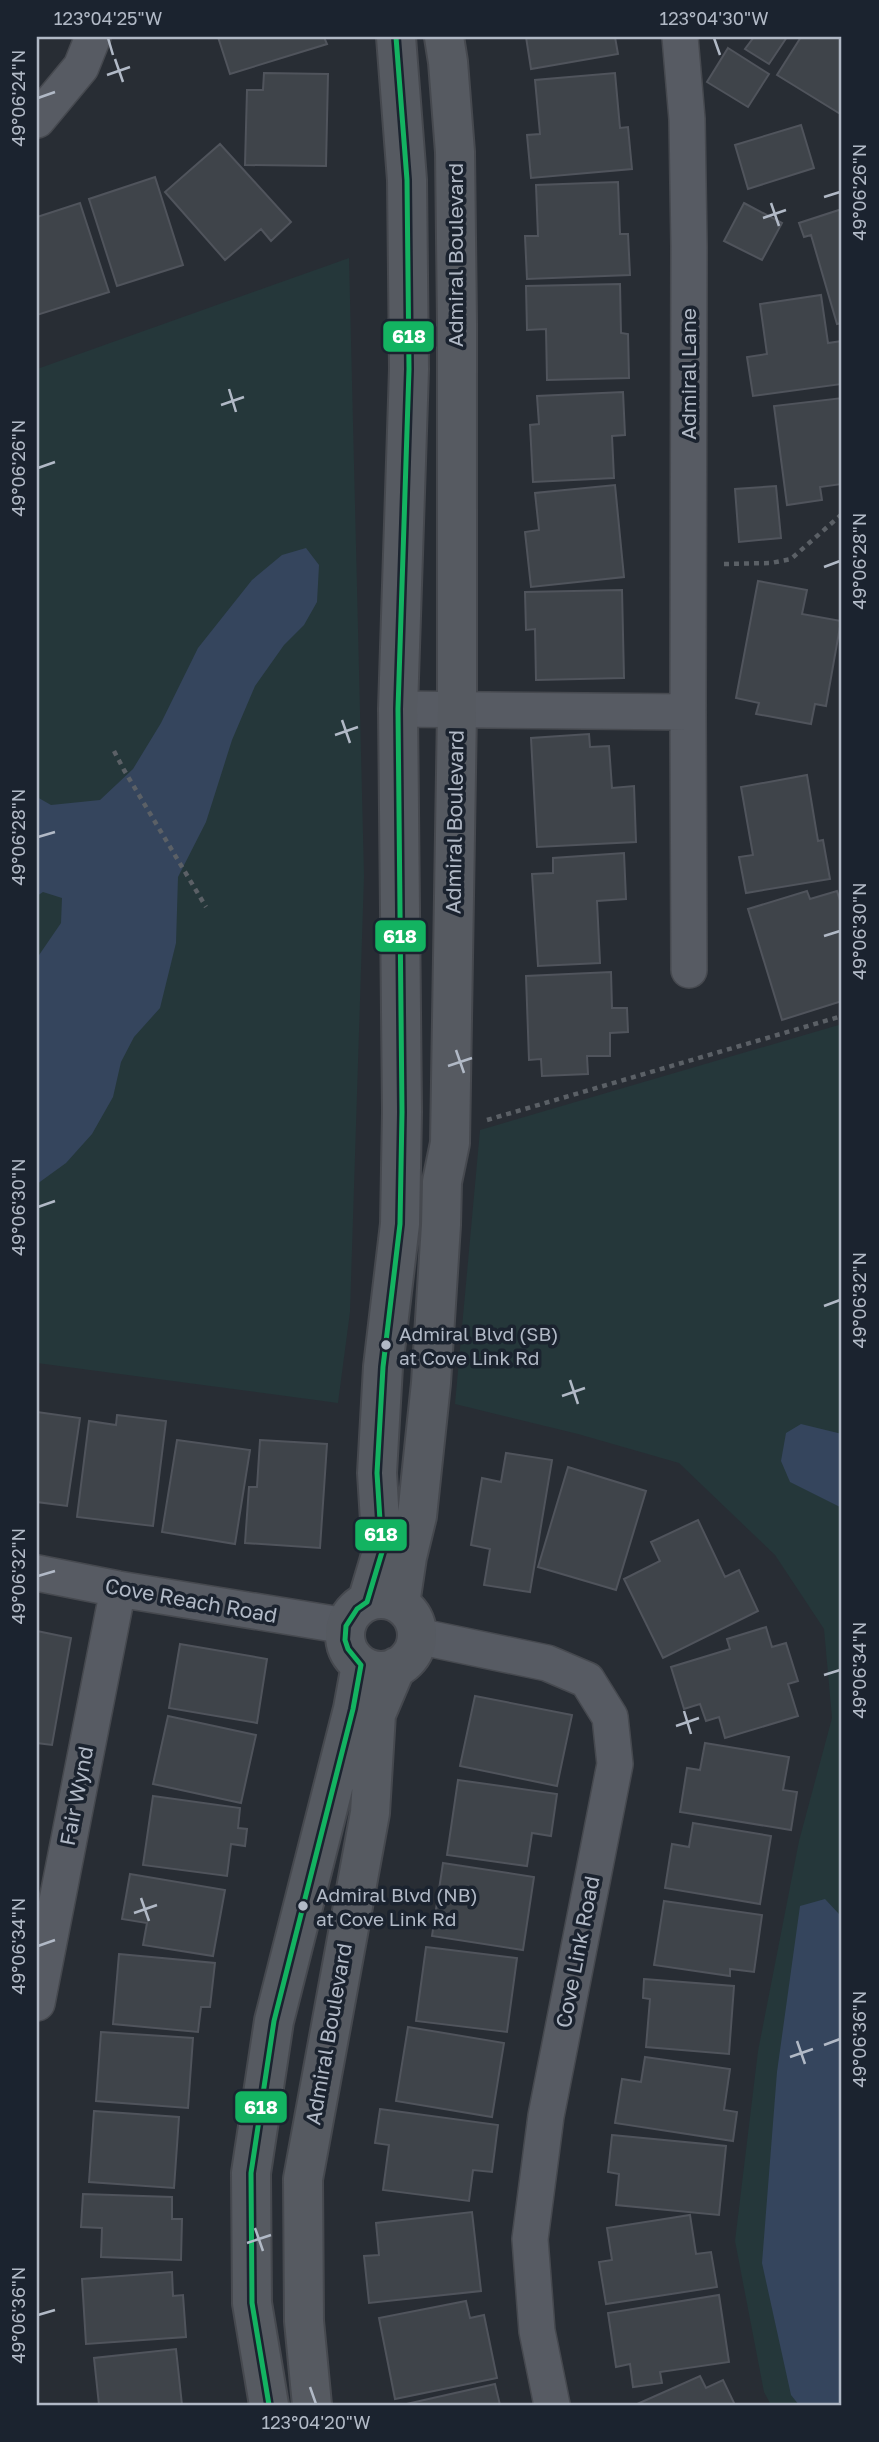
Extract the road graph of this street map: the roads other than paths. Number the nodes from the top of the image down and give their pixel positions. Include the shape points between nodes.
1 (93, 37) edge
2 (396, 37) edge
3 (444, 37) edge
4 (680, 37) edge
5 (37, 120) edge
6 (398, 709) junction
7 (457, 711) junction
8 (688, 712) junction
9 (689, 970) dead end
10 (37, 1573) edge
11 (118, 1589) junction
12 (383, 1617) junction
13 (379, 1666) junction
14 (37, 2003) edge
15 (269, 2405) edge
16 (312, 2405) edge
17 (552, 2405) edge

1 - 5 street via 81,67
2 - 6 street via 407,180 409,369
3 - 7 street, Admiral Boulevard via 455,152
4 - 8 street, Admiral Lane via 690,247
6 - 7 street
6 - 12 street via 402,1112 400,1224 383,1367 377,1473
7 - 8 street
7 - 12 street, Admiral Boulevard via 450,1143 442,1182 433,1357 417,1516
8 - 9 street, Admiral Lane
10 - 11 street, Cove Reach Road
11 - 12 street, Cove Reach Road
11 - 14 street, Fair Wynd
12 - 13 street via 411,1655
12 - 13 street via 345,1640 348,1649
12 - 17 street, Cove Link Road via 547,1663 587,1680 610,1717 615,1765 545,2116 530,2239 537,2331
13 - 15 street via 349,1722 274,2021 251,2173 252,2303
13 - 16 street, Admiral Boulevard via 370,1814 303,2179 304,2321

